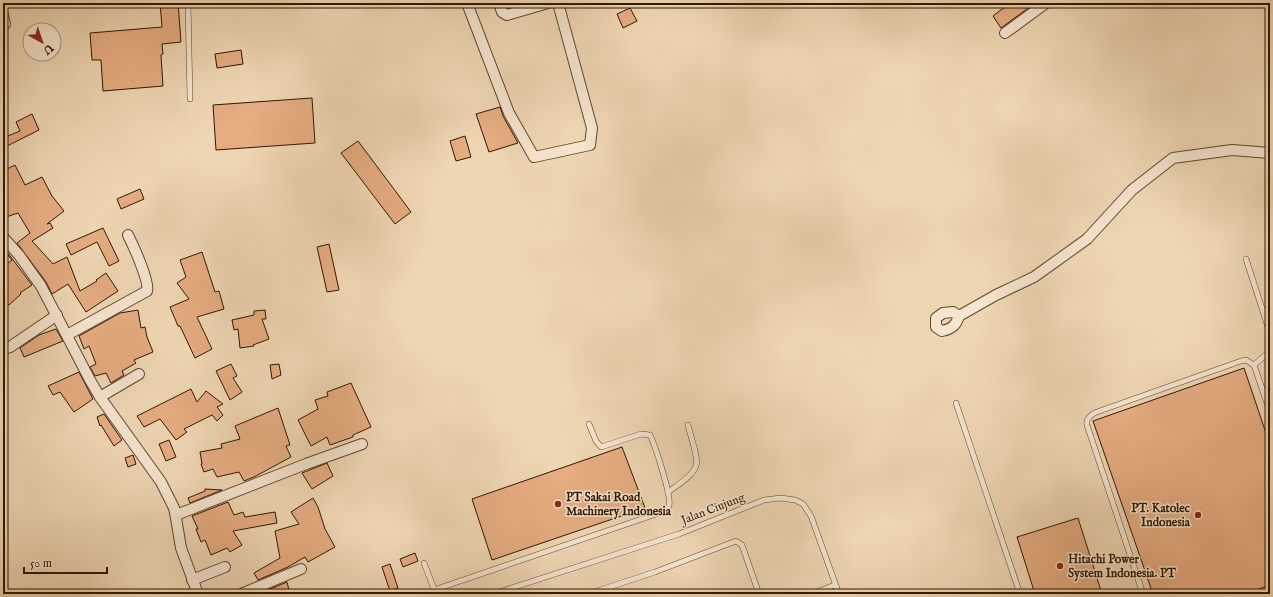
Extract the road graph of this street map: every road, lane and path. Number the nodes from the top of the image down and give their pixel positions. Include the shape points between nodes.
1 (188, 3) edge
2 (467, 3) edge
3 (499, 3) edge
4 (548, 3) edge
5 (558, 3) edge
6 (1046, 3) edge
7 (1005, 33) dead end
8 (190, 99) dead end
9 (1270, 153) edge
10 (128, 234) dead end
11 (3, 237) edge
12 (1246, 259) dead end
13 (57, 315) junction
14 (959, 316) dead end
15 (1270, 333) edge
16 (67, 335) junction
17 (3, 350) edge
18 (1270, 351) edge
19 (1254, 366) junction
20 (139, 374) dead end
21 (100, 397) junction
22 (956, 403) dead end
23 (1270, 412) edge
24 (589, 424) dead end
25 (688, 425) dead end
26 (362, 444) dead end
27 (668, 492) junction
28 (176, 515) junction
29 (424, 563) dead end
30 (225, 567) dead end
31 (301, 570) dead end
32 (192, 580) junction
33 (835, 584) junction
34 (435, 592) edge
35 (198, 594) edge
36 (240, 594) edge
37 (494, 594) edge
38 (588, 594) edge
39 (760, 594) edge
40 (812, 594) edge
41 (839, 594) edge
42 (1020, 594) edge
43 (1143, 594) edge

1 - 8 lane
2 - 5 street via 509,113 534,157 590,144 592,128
3 - 4 street via 502,12 507,15
6 - 7 street
9 - 14 street via 1232,150 1173,158 1132,190 1087,239 1034,277 996,294
10 - 16 street via 148,291
11 - 13 street via 41,286
12 - 15 lane
13 - 16 street
13 - 17 street
16 - 21 street
18 - 19 lane
19 - 23 lane
19 - 43 lane via 1246,360 1241,360 1094,413 1086,421
20 - 21 street
21 - 28 street via 161,482
22 - 42 lane
24 - 27 lane via 601,447 641,434 650,435
25 - 27 lane via 697,461 696,468
26 - 28 street
27 - 34 lane via 669,506 665,511
28 - 32 street via 181,548
29 - 34 lane
30 - 32 street
31 - 36 street
32 - 35 street
33 - 37 lane, Jalan Ciujung via 811,516 803,504 781,498 764,500 679,534
33 - 40 lane
33 - 41 lane, Jalan Ciujung
38 - 39 lane via 736,541 742,545

